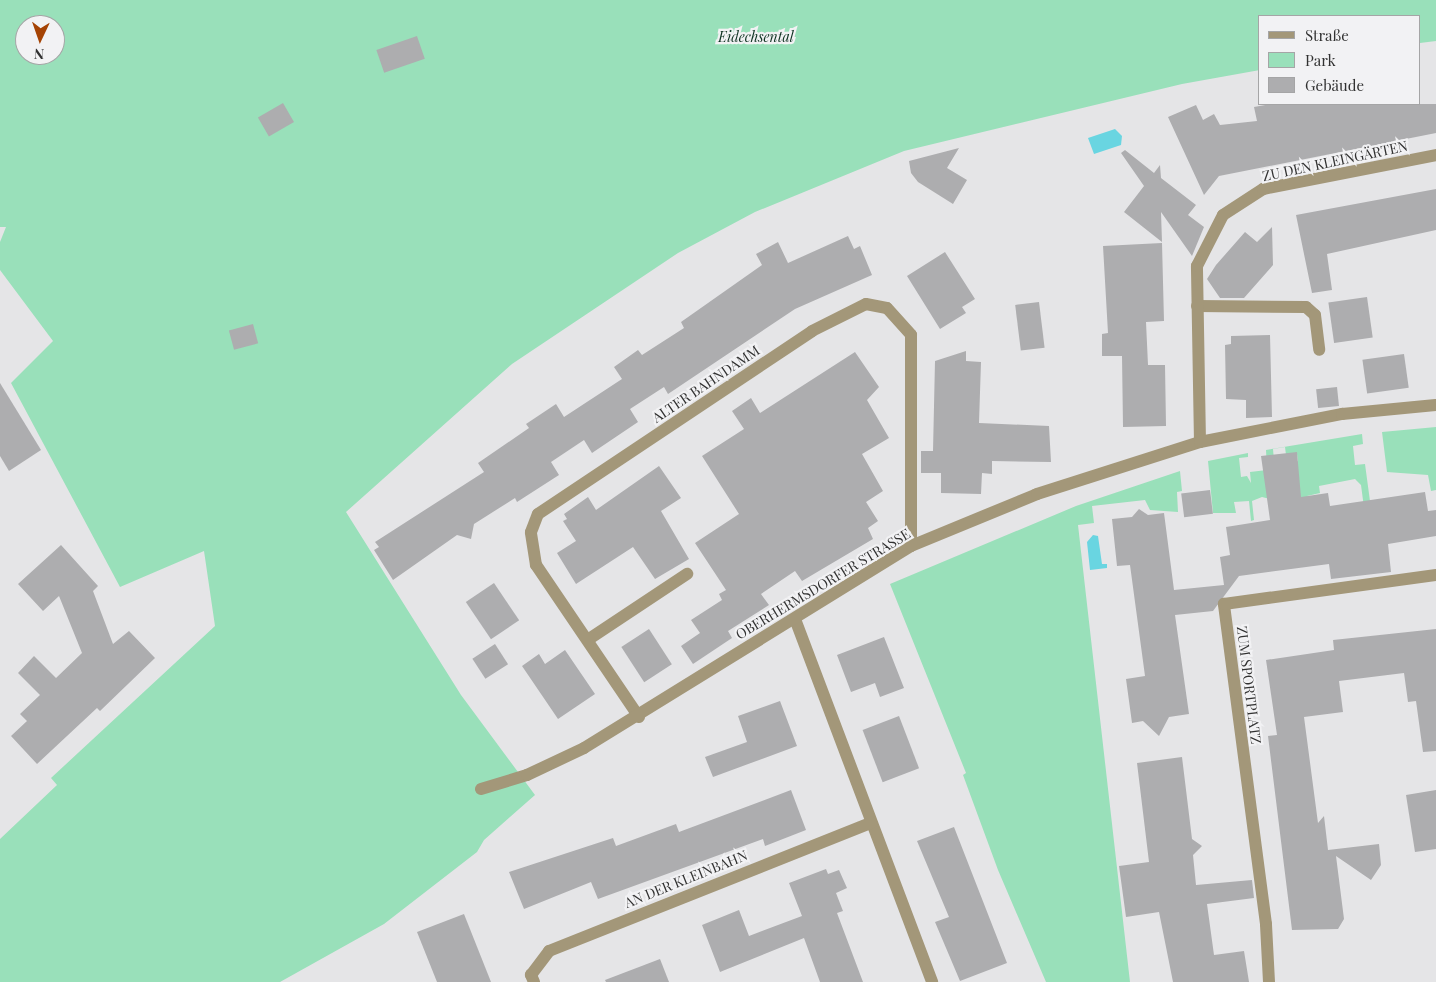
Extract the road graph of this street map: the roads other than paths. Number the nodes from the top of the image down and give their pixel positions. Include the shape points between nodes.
1 (1436, 155) edge
2 (1197, 306) junction
3 (1319, 350) dead end
4 (1436, 405) edge
5 (1200, 442) junction
6 (911, 546) junction
7 (687, 574) dead end
8 (1436, 575) edge
9 (794, 619) junction
10 (588, 639) junction
11 (639, 717) junction
12 (481, 789) dead end
13 (872, 823) junction
14 (534, 982) edge
15 (932, 982) edge
16 (1269, 982) edge

1 - 2 street, ZU DEN KLEINGÄRTEN via 1263,189 1224,215 1197,266
2 - 3 street via 1306,307 1315,315
2 - 5 street, ZU DEN KLEINGÄRTEN
4 - 5 street, OBERHERMSDORFER STRASSE via 1342,414
5 - 6 street, OBERHERMSDORFER STRASSE via 1037,494
6 - 9 street, OBERHERMSDORFER STRASSE
6 - 10 street, ALTER BAHNDAMM via 911,335 887,308 866,304 818,327 538,514 531,532 536,564
7 - 10 street
8 - 16 street, ZUM SPORTPLATZ via 1224,604 1266,924
9 - 11 street, OBERHERMSDORFER STRASSE
9 - 13 street
10 - 11 street, ALTER BAHNDAMM
11 - 12 street, OBERHERMSDORFER STRASSE via 527,775
13 - 14 street, AN DER KLEINBAHN via 549,951 531,974
13 - 15 street

